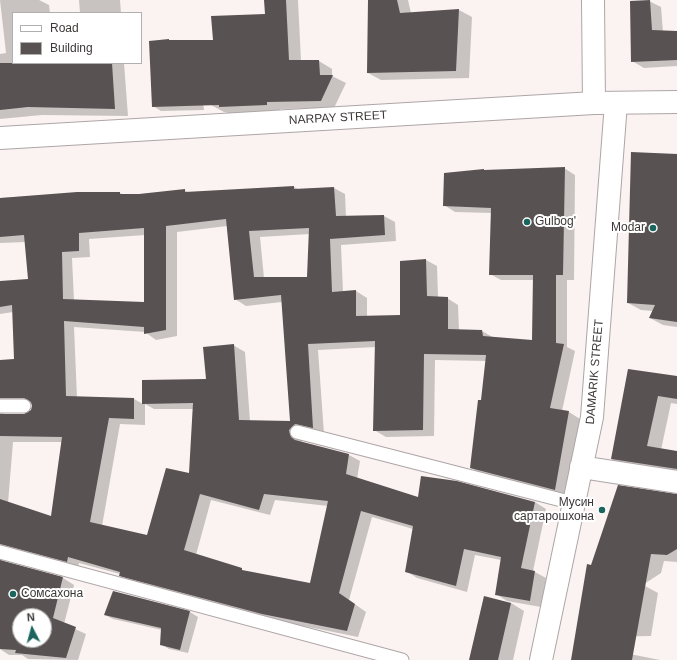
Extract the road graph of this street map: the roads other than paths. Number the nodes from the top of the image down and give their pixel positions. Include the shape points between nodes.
1 (593, 0) edge
2 (677, 102) edge
3 (594, 103) junction
4 (616, 104) junction
5 (0, 138) edge
6 (0, 406) edge
7 (24, 406) dead end
8 (297, 432) dead end
9 (581, 467) junction
10 (677, 482) edge
11 (573, 503) junction
12 (0, 552) edge
13 (402, 660) edge
14 (540, 660) edge

1 - 3 street
2 - 4 street, NARPAY STREET
3 - 4 street, NARPAY STREET
3 - 5 street, NARPAY STREET
4 - 9 street, DAMARIK STREET via 592,417
6 - 7 lane
8 - 11 lane
9 - 10 street
9 - 11 street, DAMARIK STREET
11 - 14 street, DAMARIK STREET
12 - 13 lane

